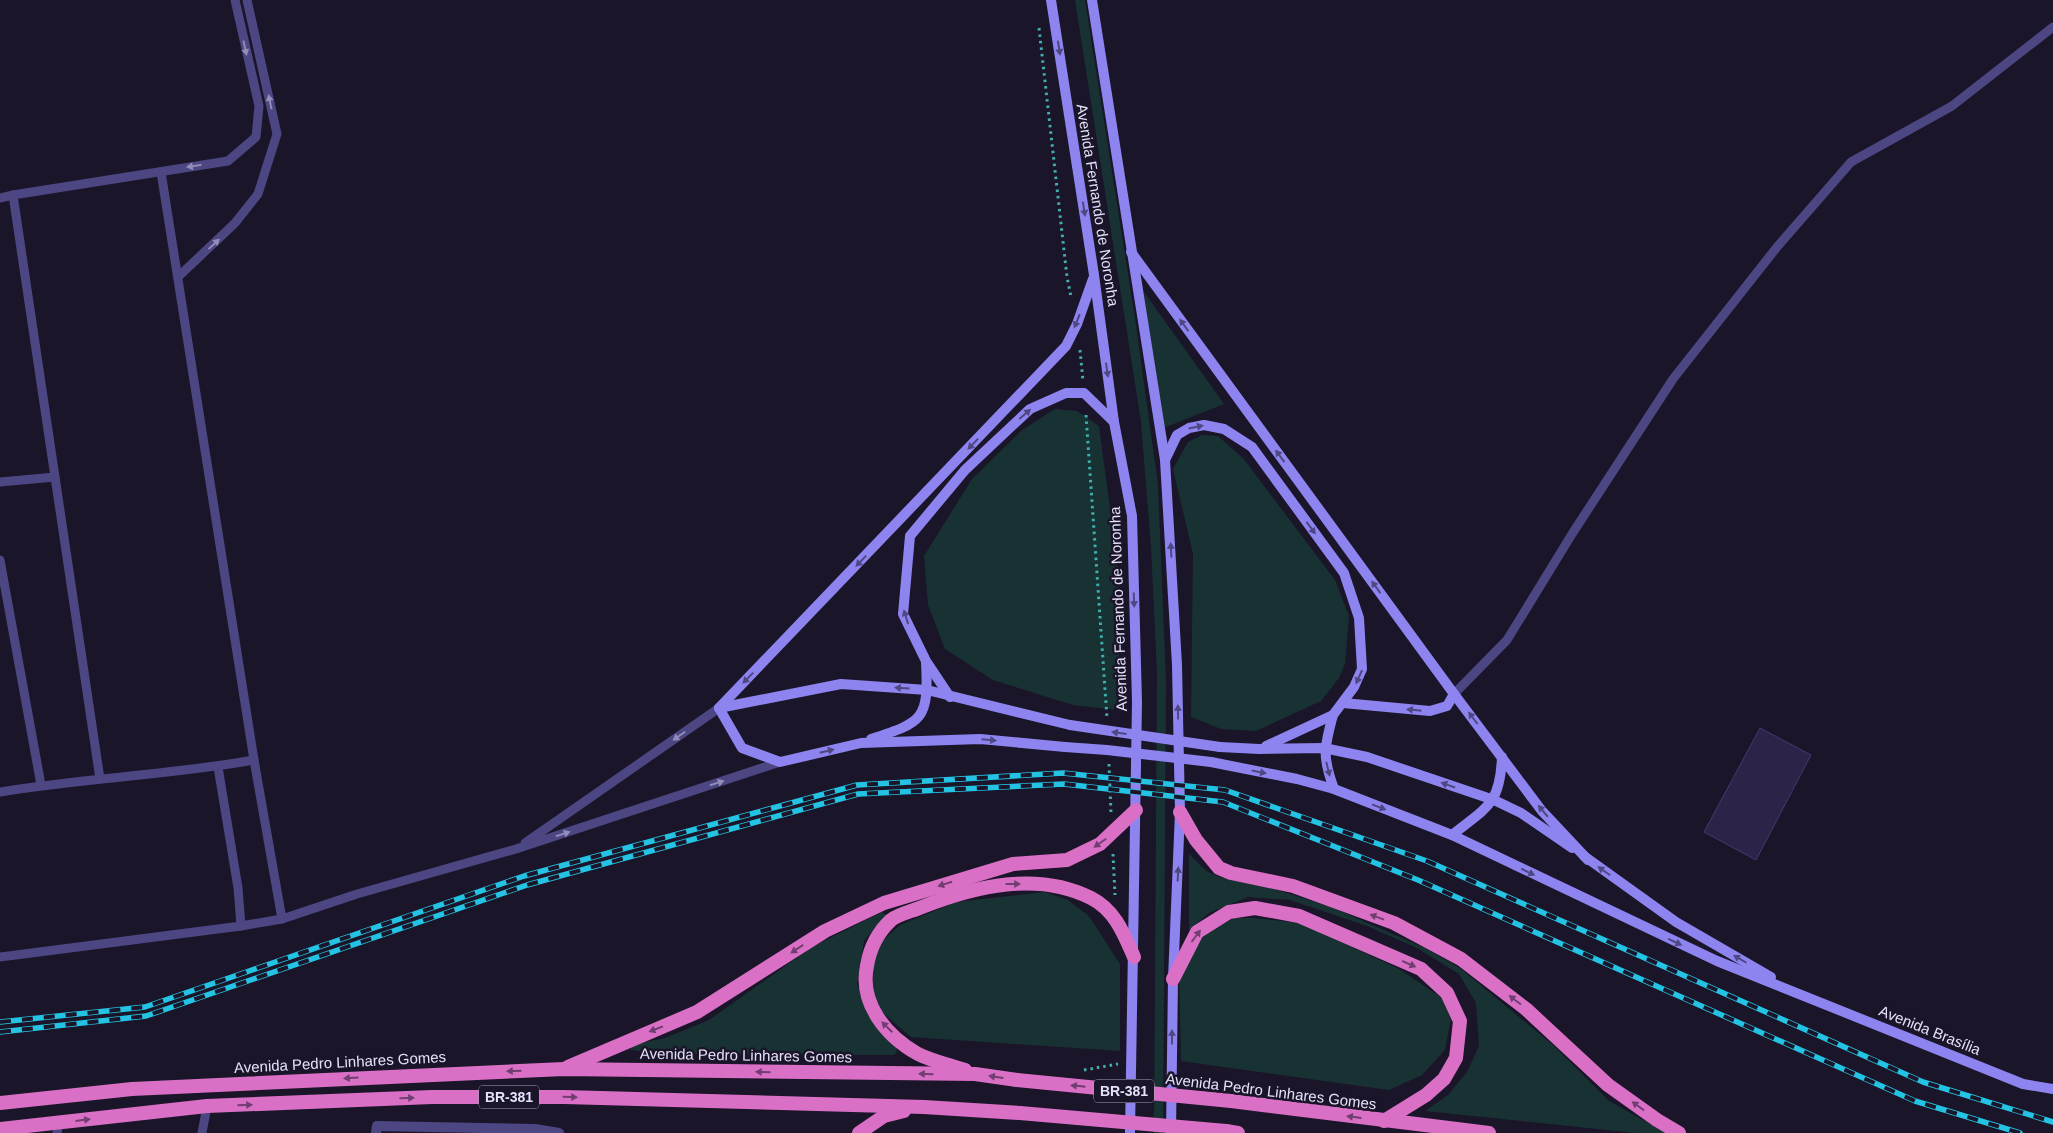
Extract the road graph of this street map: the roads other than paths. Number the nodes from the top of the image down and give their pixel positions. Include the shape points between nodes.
1 (236, 0) edge
2 (248, 0) edge
3 (1051, 0) edge
4 (1092, 0) edge
5 (2053, 26) edge
6 (161, 172) junction
7 (13, 195) junction
8 (0, 198) edge
9 (1130, 249) junction
10 (1094, 275) junction
11 (178, 277) junction
12 (1114, 422) junction
13 (1165, 460) junction
14 (55, 477) junction
15 (0, 482) edge
16 (0, 560) edge
17 (926, 662) junction
18 (927, 690) junction
19 (1454, 694) junction
20 (950, 697) junction
21 (1343, 703) junction
22 (719, 708) junction
23 (1333, 715) junction
24 (861, 743) junction
25 (1324, 748) junction
26 (1259, 749) junction
27 (1502, 757) junction
28 (254, 760) junction
29 (780, 762) junction
30 (218, 767) junction
31 (100, 779) junction
32 (41, 785) junction
33 (1334, 789) junction
34 (0, 792) edge
35 (1494, 800) junction
36 (1136, 810) junction
37 (1180, 812) junction
38 (1452, 835) junction
39 (516, 849) junction
40 (1588, 860) junction
41 (282, 919) junction
42 (241, 926) junction
43 (0, 957) edge
44 (1134, 957) junction
45 (1172, 979) junction
46 (1798, 992) junction
47 (564, 1068) junction
48 (975, 1074) junction
49 (2053, 1089) edge
50 (0, 1103) edge
51 (206, 1106) junction
52 (924, 1107) junction
53 (884, 1116) junction
54 (1384, 1121) junction
55 (58, 1128) edge
56 (0, 1129) edge
57 (376, 1129) edge
58 (1232, 1132) edge
59 (202, 1133) edge
60 (559, 1133) edge
61 (859, 1133) edge
62 (870, 1133) edge
63 (1130, 1133) edge
64 (1171, 1133) edge
65 (1489, 1133) edge
66 (1679, 1133) edge

1 -> 6 lane via 259,106 256,137 228,161
11 -> 2 lane via 235,223 258,194 277,134
3 -> 10 main road, Avenida Fernando de Noronha
4 - 9 main road, Avenida Fernando de Noronha
5 - 19 lane via 1952,106 1851,162 1777,247 1673,379 1507,640
6 - 7 lane
6 - 11 lane
7 - 8 lane
7 - 14 lane
9 - 13 main road, Avenida Fernando de Noronha
19 -> 9 main road
10 -> 12 main road, Avenida Fernando de Noronha
10 -> 22 main road via 1066,346
11 - 28 lane
17 -> 12 main road via 903,614 910,536 965,470 1030,409 1066,393 1084,393
12 -> 36 main road, Avenida Fernando de Noronha via 1132,516
13 -> 21 main road via 1177,435 1204,425 1224,429 1252,447 1344,573 1359,618 1362,669
37 -> 13 main road, Avenida Fernando de Noronha via 1177,664
14 - 15 lane
14 - 31 lane
16 - 32 lane
17 - 18 main road
17 - 20 main road
18 - 20 main road
18 -> 22 main road via 841,684
18 - 24 main road via 924,710 909,726
19 -> 21 main road via 1447,706 1430,711
27 -> 19 main road
26 -> 20 main road, bridge via 1220,747 1070,725
21 - 23 main road
22 - 29 main road via 742,748
22 -> 39 lane
23 - 25 main road
23 - 26 main road
29 -> 24 main road
24 -> 33 main road, bridge via 980,739 1107,750 1211,762
25 - 26 main road
25 -> 33 main road
35 -> 25 main road via 1367,757
27 - 35 main road via 1501,782
40 -> 27 main road via 1542,811
28 - 30 lane
28 - 41 lane
39 -> 29 lane
30 - 31 lane
30 - 42 lane
31 - 32 lane
32 - 34 lane
33 -> 38 main road
35 - 38 main road
35 - 40 main road via 1521,813
36 - 44 main road, Avenida Fernando de Noronha
36 -> 47 highway via 1100,844 1067,860 1013,864 884,903 825,931 697,1012
45 -> 37 main road, Avenida Fernando de Noronha
66 -> 37 highway via 1608,1085 1526,1009 1461,959 1394,923 1293,886 1219,868 1196,840
38 -> 46 main road via 1717,962
39 - 41 lane
46 -> 40 main road via 1676,922
41 - 42 lane
42 - 43 lane
48 -> 44 highway via 918,1053 876,1017 865,993 864,979 870,948 893,919 947,897 1007,883 1053,885 1092,898 1116,918
44 - 63 main road, Avenida Fernando de Noronha
45 -> 54 highway via 1197,932 1229,912 1255,908 1300,916 1421,969 1447,993 1460,1021 1456,1058 1444,1079 1426,1095
64 -> 45 main road, Avenida Fernando de Noronha
46 - 49 main road, Avenida Brasília via 2023,1084
48 -> 47 highway, Avenida Pedro Linhares Gomes / BR-381
47 -> 50 highway, Avenida Pedro Linhares Gomes / BR-381 via 132,1089
54 -> 48 highway, Avenida Pedro Linhares Gomes / BR-381, bridge
51 -> 52 highway, BR-381 via 432,1097 564,1097
55 -> 51 highway, BR-381
51 - 59 lane
52 - 53 highway
52 - 58 highway, BR-381, bridge
53 - 61 highway
53 - 62 highway
54 - 65 highway, Avenida Pedro Linhares Gomes / BR-381
55 - 56 highway, BR-381
57 - 60 street via 535,1129

